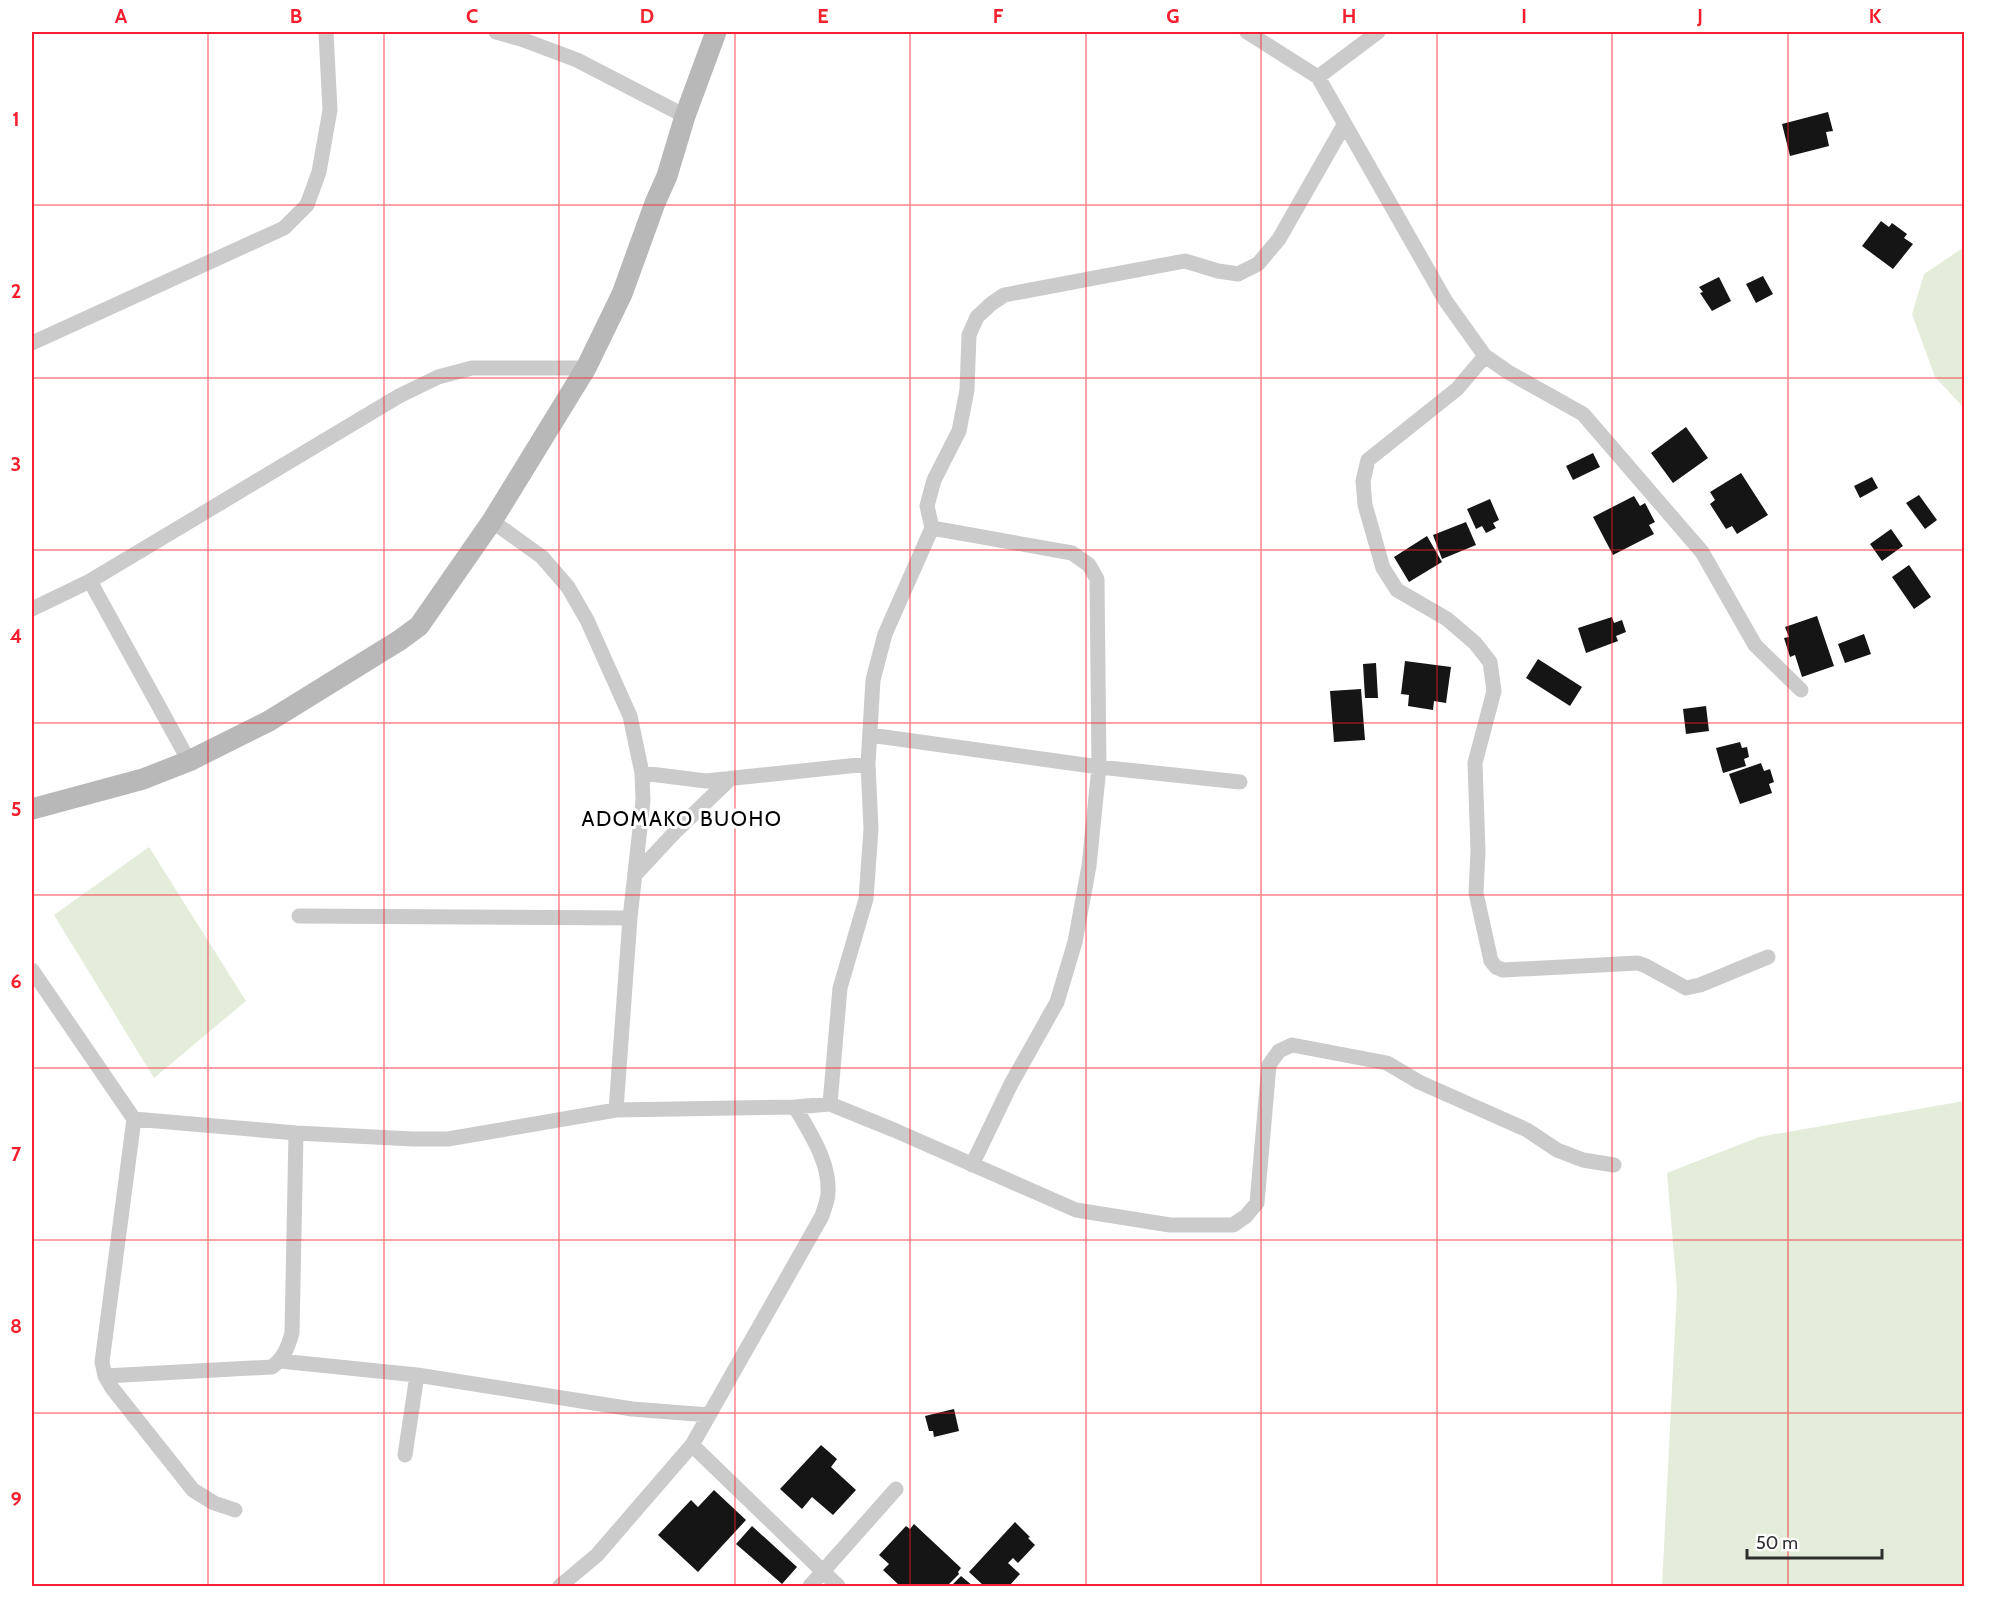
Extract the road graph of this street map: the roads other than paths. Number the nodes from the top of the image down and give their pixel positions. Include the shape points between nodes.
1 (326, 32) edge
2 (496, 32) edge
3 (716, 32) edge
4 (1247, 32) edge
5 (1378, 32) edge
6 (522, 35) edge
7 (1318, 77) junction
8 (685, 116) junction
9 (1344, 125) junction
10 (32, 343) edge
11 (1485, 357) junction
12 (586, 368) junction
13 (492, 521) junction
14 (932, 528) junction
15 (90, 581) junction
16 (32, 609) edge
17 (1801, 690) dead end
18 (870, 735) junction
19 (189, 761) junction
20 (868, 764) junction
21 (1099, 766) junction
22 (642, 773) junction
23 (731, 778) junction
24 (1240, 782) dead end
25 (32, 809) edge
26 (634, 875) junction
27 (299, 916) dead end
28 (630, 918) junction
29 (1768, 957) dead end
30 (32, 970) edge
31 (830, 1104) junction
32 (795, 1107) junction
33 (616, 1110) junction
34 (134, 1119) junction
35 (296, 1133) junction
36 (972, 1165) junction
37 (1614, 1165) dead end
38 (280, 1361) junction
39 (417, 1375) junction
40 (105, 1376) junction
41 (709, 1415) junction
42 (692, 1445) junction
43 (405, 1455) dead end
44 (896, 1489) dead end
45 (235, 1510) dead end
46 (823, 1573) junction
47 (560, 1587) edge
48 (810, 1587) edge
49 (838, 1587) edge

1 - 10 street via 330,110 319,172 308,205 284,228
2 - 6 street
3 - 8 street
4 - 7 street
5 - 7 street
6 - 8 street
7 - 9 street
8 - 12 street via 667,176 622,294
9 - 11 street via 1445,300
9 - 14 street via 1279,239 1258,264 1238,274 1185,261 1004,296 984,310 969,335 967,390 959,431 934,480 927,506
11 - 17 street via 1583,414 1702,552 1755,645
11 - 29 street via 1457,389 1368,460 1363,481 1365,505 1383,568 1397,590 1447,619 1490,662 1494,691 1475,763 1476,893 1491,961 1503,970 1638,963 1686,988
12 - 13 street
12 - 15 street via 472,368 438,377 399,396
13 - 19 street via 418,626 269,721
13 - 22 street via 542,557 568,587 630,716
14 - 18 street via 885,634 873,680
14 - 21 street via 1072,553 1089,565 1097,579
15 - 16 street
15 - 19 street
18 - 20 street
18 - 21 street
19 - 25 street via 143,780
20 - 23 street
20 - 31 street via 871,828 866,899 840,988
21 - 24 street
21 - 36 street via 1089,866 1075,942 1057,1002
22 - 23 street via 706,781
22 - 26 street via 643,801
23 - 26 street
26 - 28 street
27 - 28 street
28 - 33 street
30 - 34 street
31 - 32 street
31 - 36 street
32 - 33 street
32 - 41 street via 826,1168 828,1195 822,1216
33 - 35 street via 448,1139
34 - 35 street
34 - 40 street via 102,1362
35 - 38 street via 292,1333
36 - 37 street via 1076,1210 1170,1226 1233,1225 1257,1203 1269,1065 1279,1051 1292,1045 1387,1063 1419,1082 1527,1130 1557,1150 1583,1160
38 - 39 street
38 - 40 street via 272,1367
39 - 41 street via 632,1409
39 - 43 street
40 - 45 street via 193,1490
41 - 42 street
42 - 46 street
42 - 47 street via 597,1555
44 - 46 street
46 - 48 street
46 - 49 street

